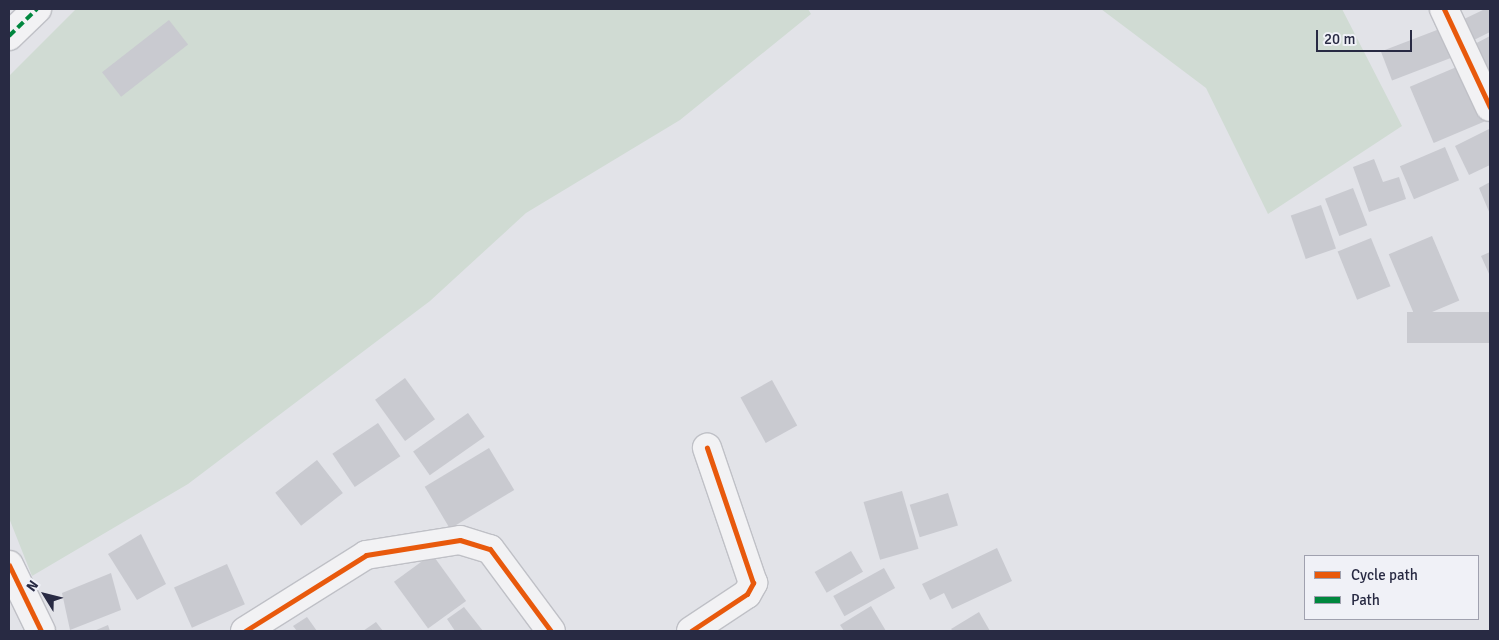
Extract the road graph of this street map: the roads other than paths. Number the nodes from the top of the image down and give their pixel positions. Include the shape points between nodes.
1 (37, 9) edge
2 (1444, 9) edge
3 (9, 36) edge
4 (1490, 106) edge
5 (706, 448) dead end
6 (9, 565) edge
7 (41, 631) edge
8 (245, 631) edge
9 (551, 631) edge
10 (692, 631) edge

1 - 3 street
2 - 4 street
5 - 10 street via 753,583 747,594
6 - 7 street
8 - 9 street via 366,555 460,540 490,550

